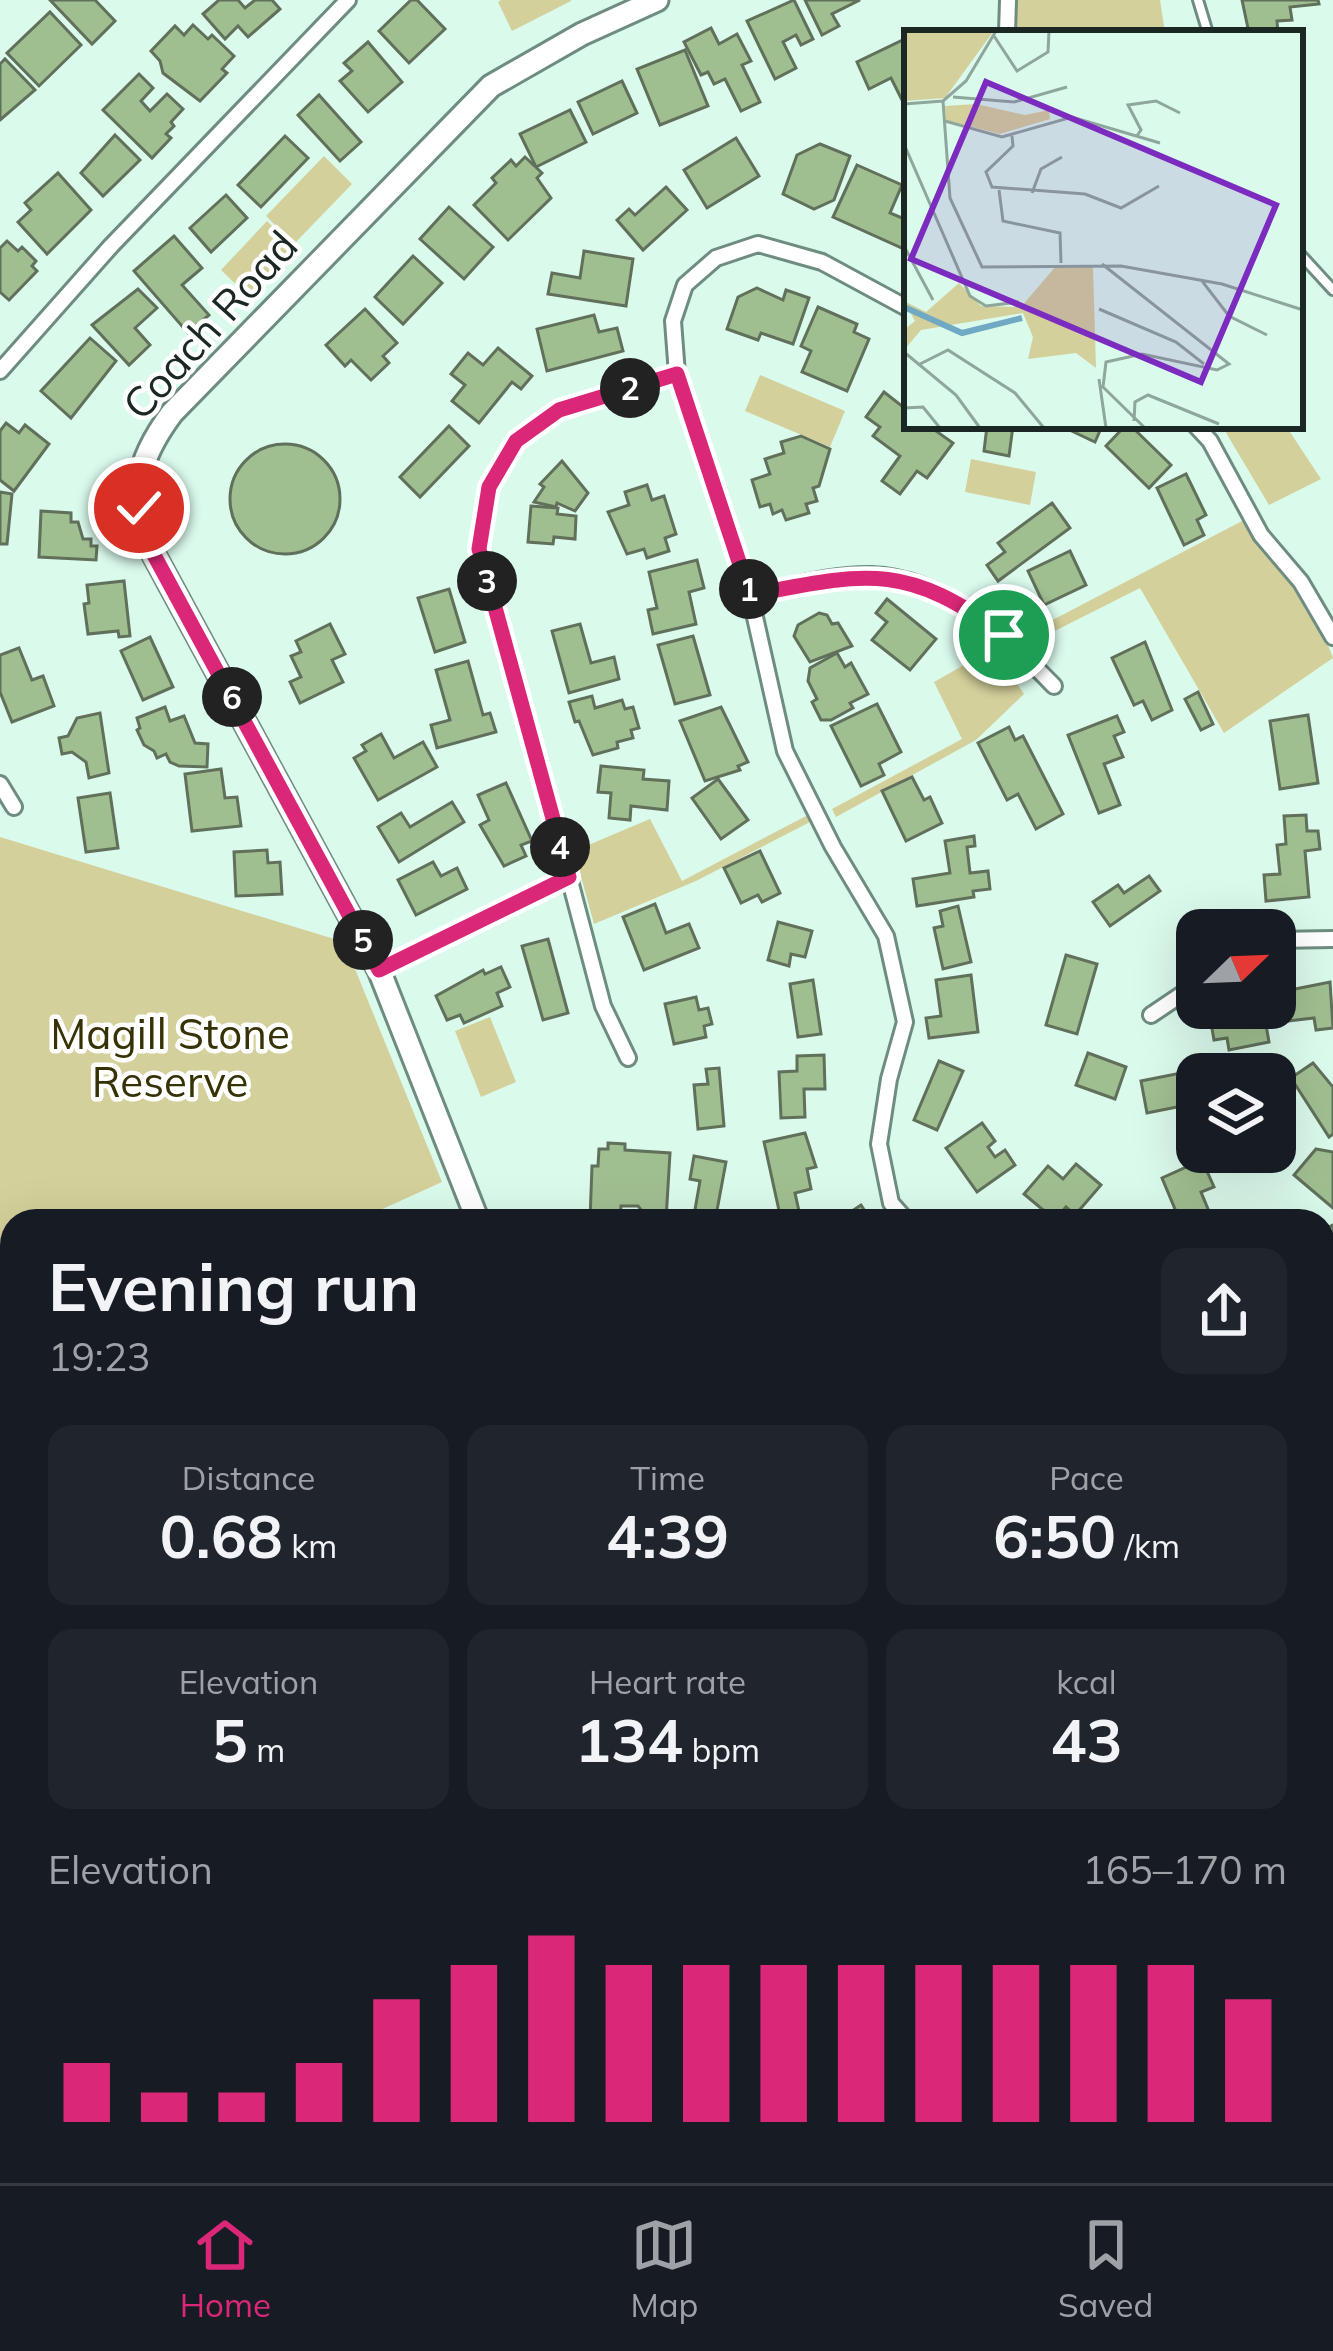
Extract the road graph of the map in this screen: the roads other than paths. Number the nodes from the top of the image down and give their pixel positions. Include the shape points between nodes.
1 (348, 0) edge
2 (658, 0) edge
3 (1008, 0) edge
4 (1198, 0) edge
5 (1007, 30) edge
6 (1207, 30) edge
7 (1303, 257) edge
8 (1333, 290) edge
9 (904, 306) edge
10 (0, 371) edge
11 (677, 374) junction
12 (1199, 429) edge
13 (750, 595) junction
14 (1333, 637) edge
15 (1054, 686) dead end
16 (0, 784) edge
17 (14, 807) dead end
18 (569, 877) junction
19 (1333, 939) edge
20 (1296, 940) edge
21 (379, 970) junction
22 (1176, 999) edge
23 (1151, 1016) dead end
24 (628, 1058) dead end
25 (473, 1209) edge
26 (896, 1209) edge

1 - 10 street
2 - 21 street, Coach Road via 491,86 172,412 140,471 139,508 154,555
3 - 5 street
4 - 6 lane
7 - 8 lane
9 - 11 street via 822,262 758,244 716,258 686,285 673,321
11 - 13 street
11 - 18 street via 559,410 516,441 489,487 479,549
12 - 14 street
13 - 15 street via 873,575 920,585 1004,635
13 - 26 street via 785,751 886,936 905,1022 879,1144
16 - 17 street
18 - 21 street
18 - 24 street via 602,1006
19 - 20 street
21 - 25 street, Coach Road
22 - 23 street

